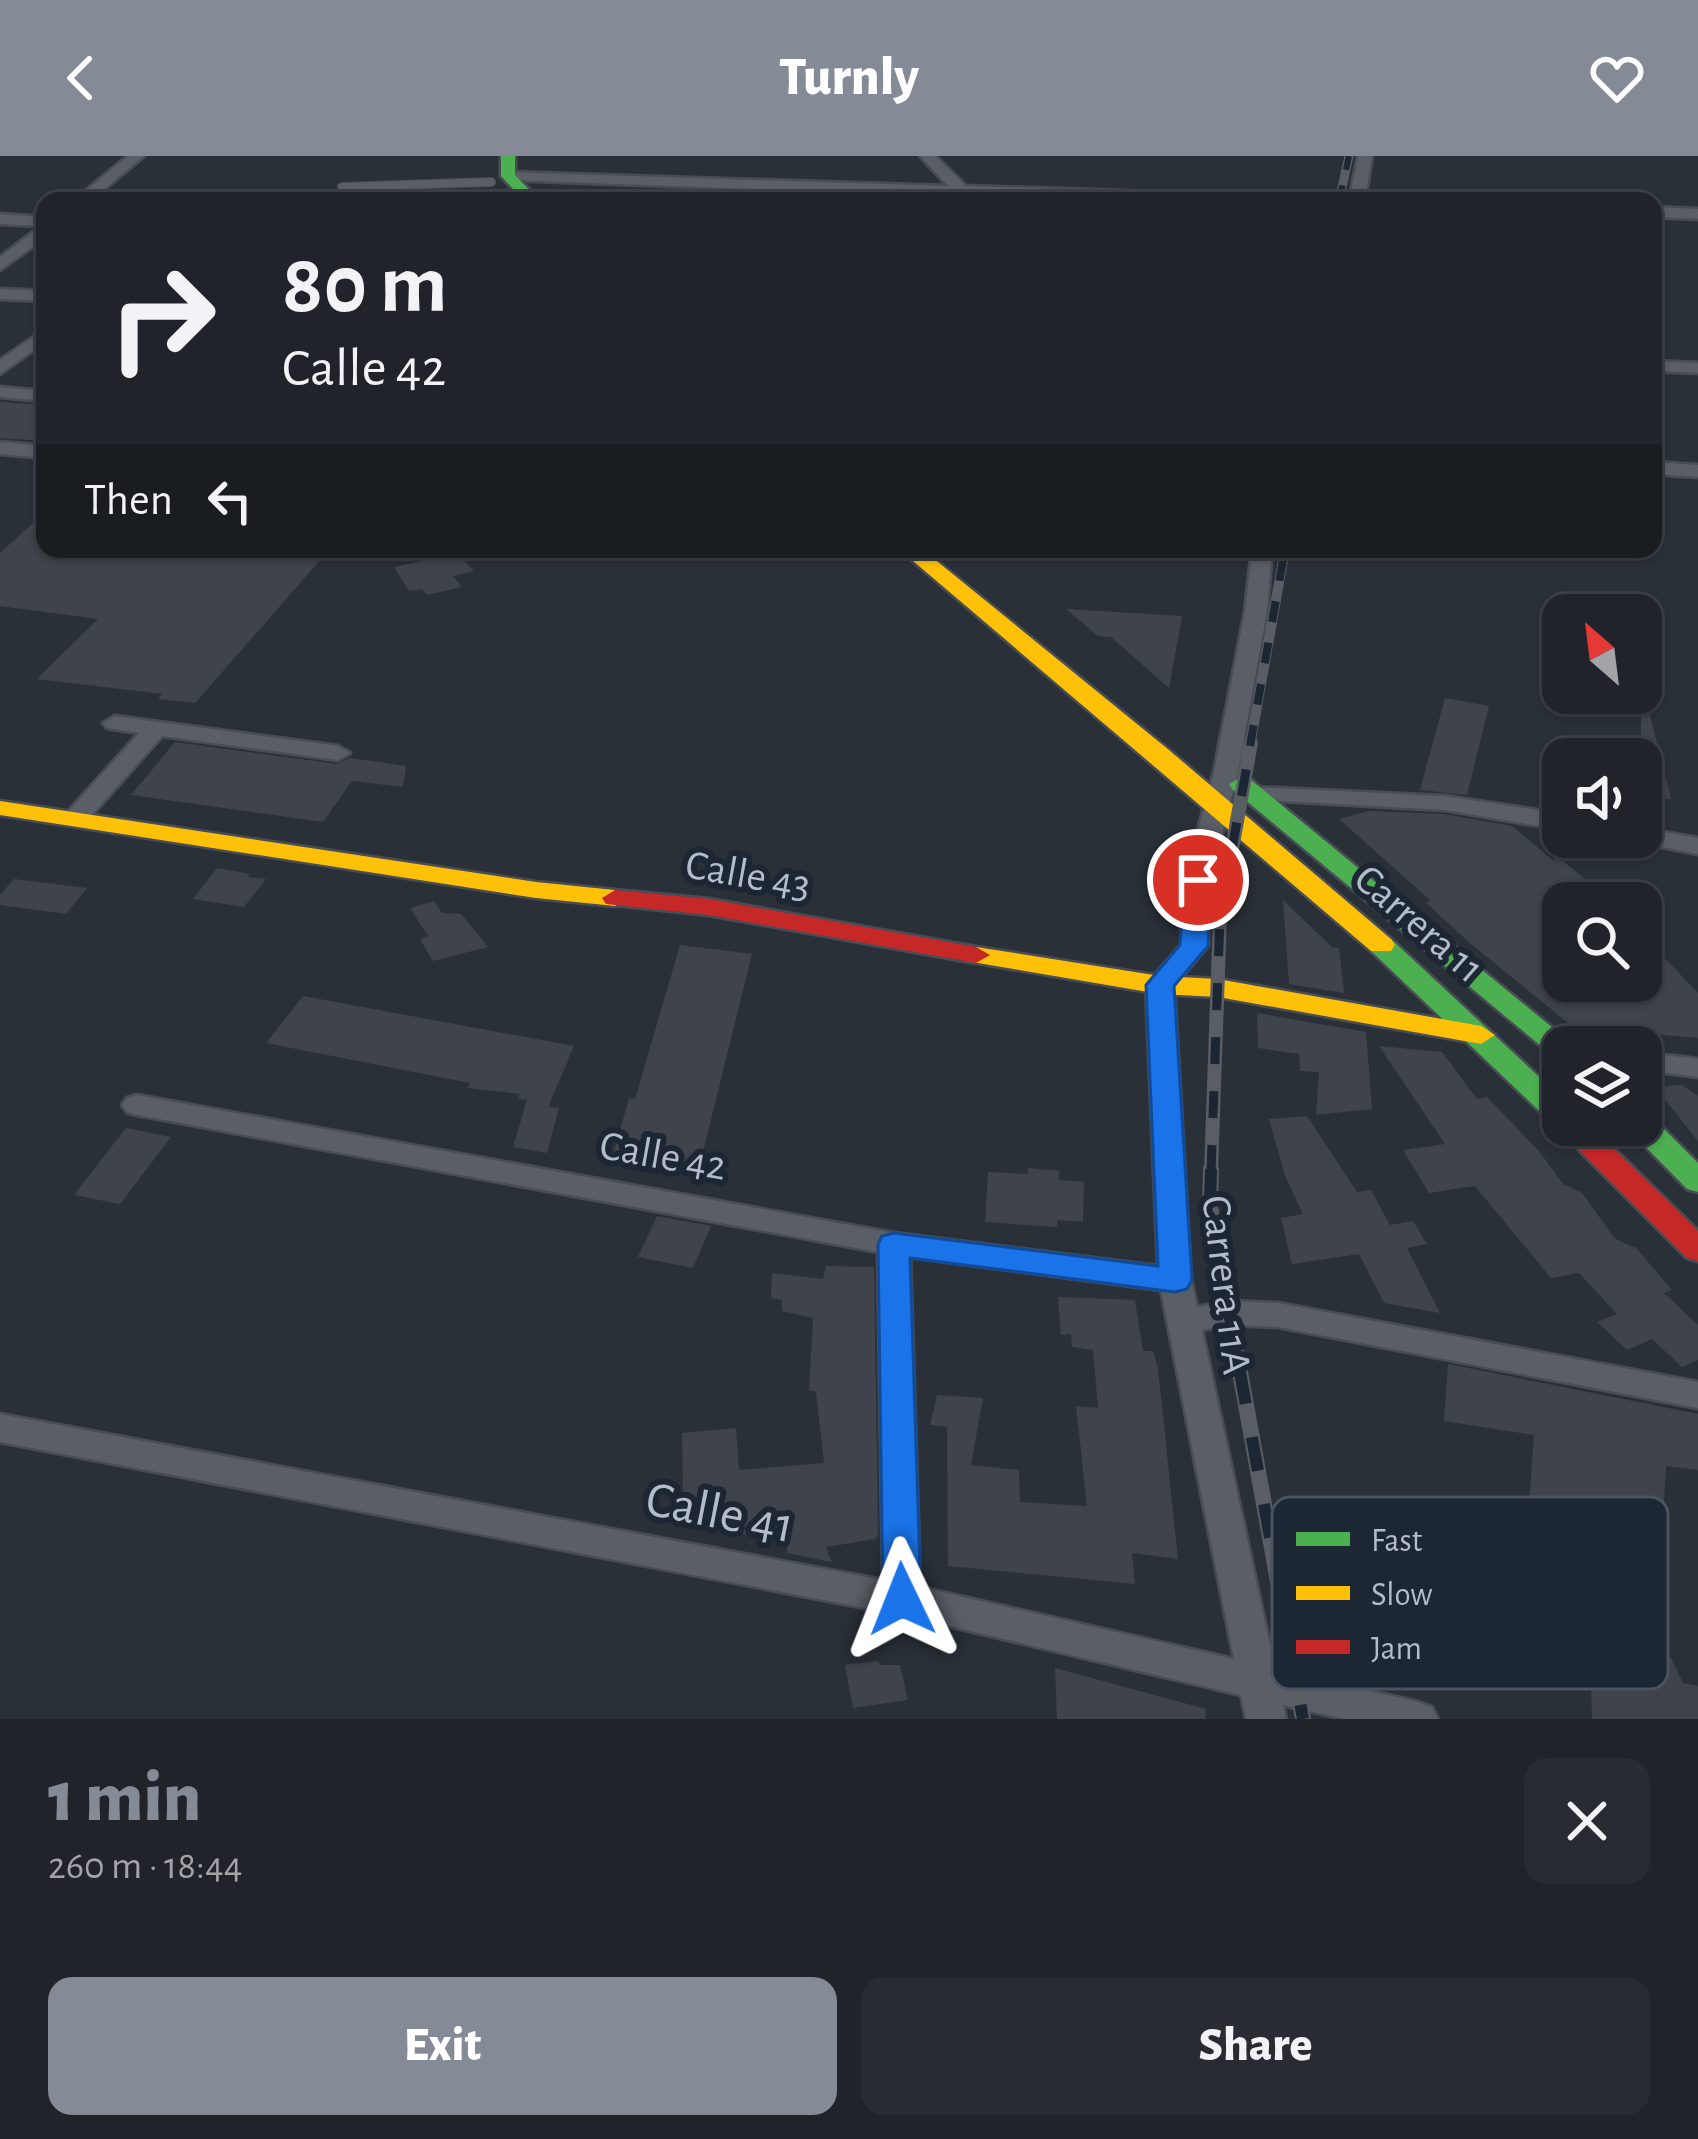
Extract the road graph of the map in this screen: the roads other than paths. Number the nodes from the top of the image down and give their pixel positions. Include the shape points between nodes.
1 (137, 156) edge
2 (927, 156) edge
3 (1365, 156) edge
4 (499, 174) edge
5 (342, 187) dead end
6 (92, 192) edge
7 (830, 192) edge
8 (963, 192) edge
9 (1359, 192) edge
10 (1662, 212) edge
11 (1698, 214) edge
12 (0, 220) edge
13 (36, 225) edge
14 (36, 234) edge
15 (0, 265) edge
16 (0, 294) edge
17 (36, 296) edge
18 (36, 341) edge
19 (1662, 366) edge
20 (1698, 368) edge
21 (0, 369) edge
22 (0, 392) edge
23 (36, 396) edge
24 (36, 433) edge
25 (9, 449) edge
26 (1662, 469) edge
27 (1698, 471) edge
28 (921, 558) edge
29 (1261, 558) edge
30 (115, 723) dead end
31 (158, 728) junction
32 (338, 753) dead end
33 (1216, 776) junction
34 (1253, 794) junction
35 (0, 808) edge
36 (1542, 819) edge
37 (74, 820) junction
38 (1662, 840) edge
39 (1698, 846) edge
40 (1160, 985) junction
41 (1542, 1031) edge
42 (1481, 1035) junction
43 (1662, 1064) edge
44 (1698, 1068) edge
45 (1542, 1095) edge
46 (137, 1105) dead end
47 (1662, 1145) edge
48 (1593, 1146) edge
49 (1698, 1180) edge
50 (894, 1244) junction
51 (1698, 1250) edge
52 (1175, 1280) junction
53 (1182, 1322) junction
54 (1698, 1395) edge
55 (0, 1428) edge
56 (902, 1599) junction
57 (1262, 1701) edge
58 (1418, 1719) edge

1 - 6 street
2 - 8 street
3 - 9 street
4 - 5 lane
4 - 7 street
10 - 11 street
12 - 13 street
14 - 15 street
16 - 17 street
18 - 21 street
19 - 20 street
22 - 23 street
24 - 25 street
26 - 27 street
28 - 33 main road
29 - 33 street
30 - 31 street
31 - 32 street
31 - 37 street
33 - 34 main road, Carrera 11
33 - 40 street via 1194,946
33 - 42 main road, Carrera 11
34 - 36 street via 1445,803
34 - 41 main road, Carrera 11
35 - 37 main road, Calle 43
37 - 40 main road, Calle 43 via 536,890 709,907
38 - 39 street
40 - 42 main road, Calle 43
40 - 52 street, Carrera 11A
42 - 45 main road, Carrera 11
43 - 44 street
46 - 50 street, Calle 42
47 - 49 main road
48 - 51 main road
50 - 52 street, Calle 42
50 - 56 street
52 - 53 street, Carrera 11A
53 - 54 street via 1277,1315
53 - 57 street, Carrera 11A
55 - 56 street, Calle 41
56 - 57 street, Calle 41
57 - 58 street, Calle 41

